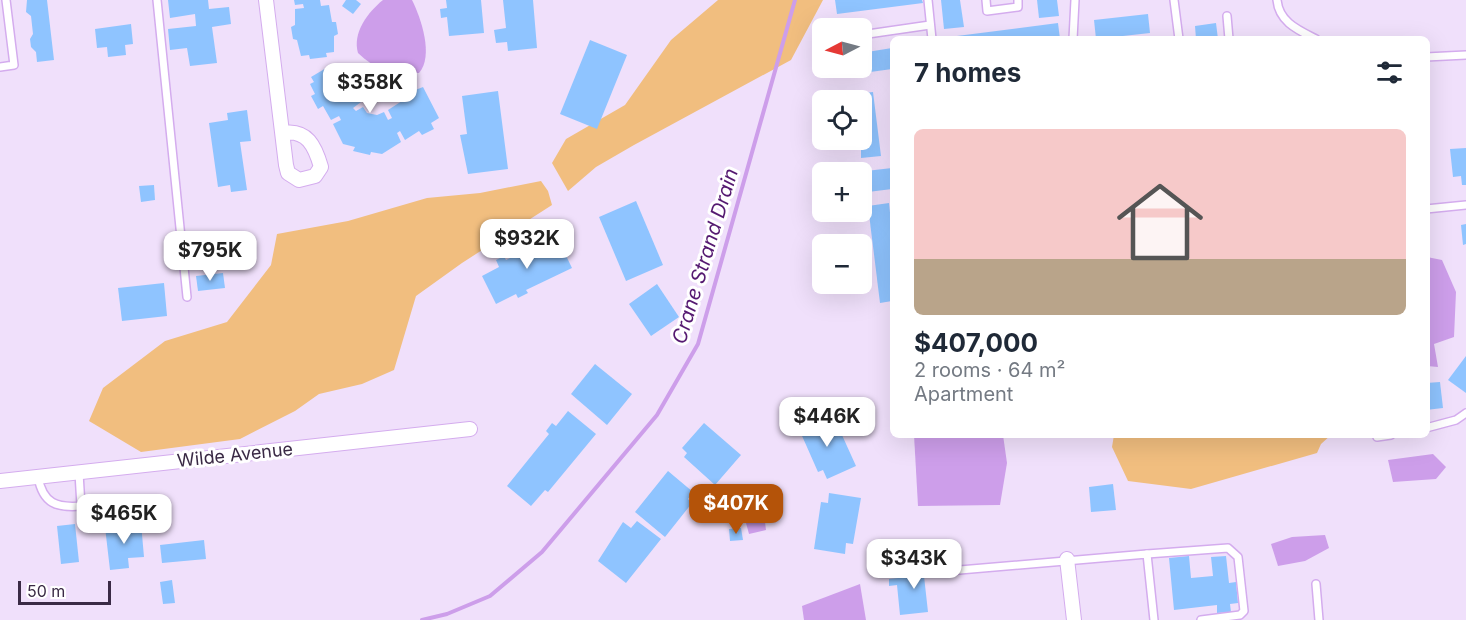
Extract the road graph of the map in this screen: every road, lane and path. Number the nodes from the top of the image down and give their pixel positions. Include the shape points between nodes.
1 (6, 0) edge
2 (157, 0) edge
3 (266, 0) edge
4 (928, 0) edge
5 (986, 0) edge
6 (1018, 0) edge
7 (1075, 0) edge
8 (1174, 0) edge
9 (1277, 0) edge
10 (1227, 15) dead end
11 (930, 25) junction
12 (872, 33) edge
13 (932, 36) edge
14 (1073, 36) edge
15 (1179, 36) edge
16 (1229, 36) edge
17 (1310, 36) edge
18 (1466, 55) edge
19 (1430, 57) edge
20 (0, 67) edge
21 (283, 133) dead end
22 (1466, 205) edge
23 (1430, 209) edge
24 (187, 297) dead end
25 (1466, 413) edge
26 (1430, 427) edge
27 (470, 429) dead end
28 (80, 473) junction
29 (38, 477) junction
30 (0, 481) edge
31 (1148, 554) junction
32 (1067, 560) junction
33 (948, 572) dead end
34 (1316, 584) dead end
35 (1074, 620) edge
36 (1154, 620) edge
37 (1201, 620) edge
38 (1319, 620) edge

1 - 20 lane via 14,65
2 - 24 lane
3 - 21 street
4 - 11 lane
5 - 6 lane via 987,11 1018,7
7 - 14 lane
8 - 15 lane
9 - 17 lane via 1282,16
10 - 16 lane
11 - 12 lane
11 - 13 lane
18 - 19 lane
22 - 23 lane
25 - 26 lane
27 - 28 street, Wilde Avenue
28 - 29 street, Wilde Avenue
28 - 29 lane via 81,506 61,507 54,503 40,488
29 - 30 street, Wilde Avenue
31 - 32 lane
31 - 36 lane
31 - 37 lane via 1228,548 1239,557 1244,611 1240,615
32 - 33 lane
32 - 35 street
34 - 38 lane

